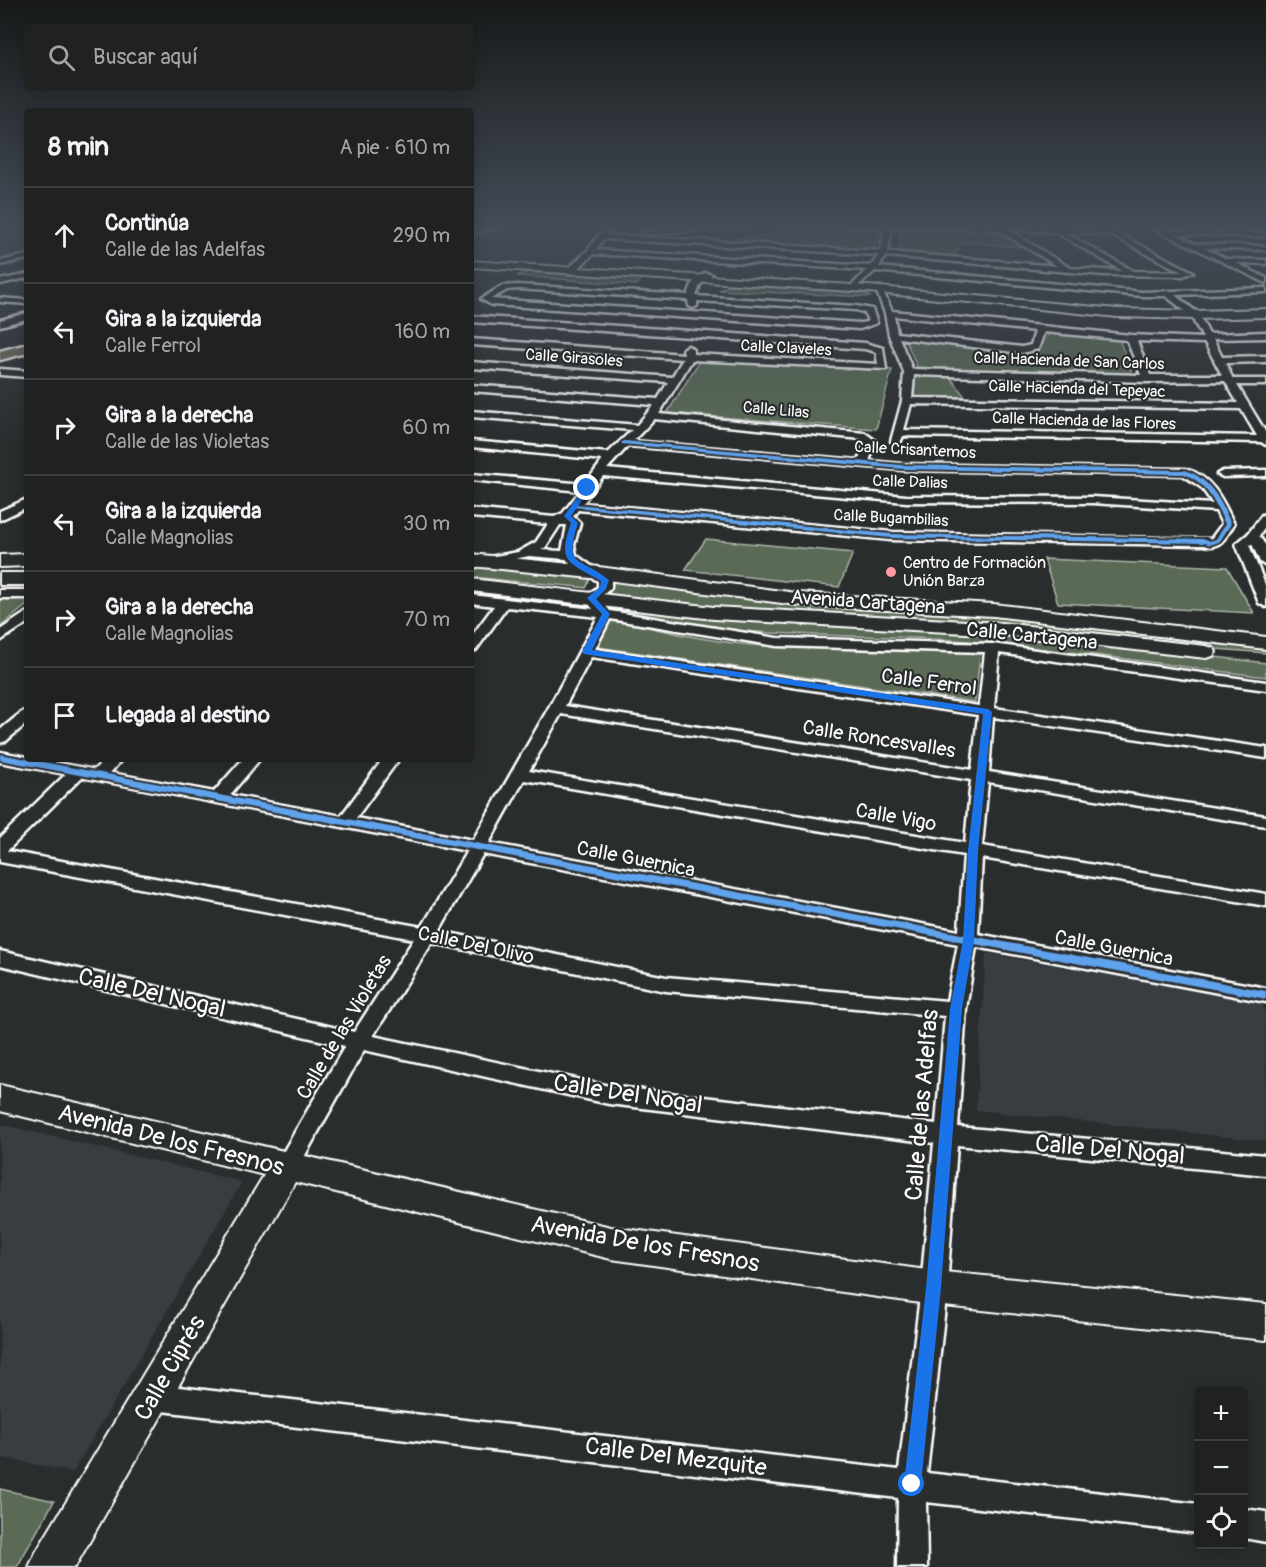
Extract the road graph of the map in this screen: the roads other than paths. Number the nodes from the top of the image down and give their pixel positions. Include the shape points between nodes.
1 (490, 297) edge
2 (656, 297) edge
3 (695, 297) edge
4 (873, 297) edge
5 (957, 297) edge
6 (1174, 297) edge
7 (705, 298) joint
8 (0, 300) edge
9 (693, 300) junction
10 (24, 302) edge
11 (889, 313) junction
12 (1266, 313) edge
13 (1195, 315) junction
14 (24, 317) edge
15 (688, 317) junction
16 (474, 320) edge
17 (0, 323) edge
18 (1040, 329) junction
19 (893, 335) junction
20 (1266, 335) edge
21 (687, 336) junction
22 (1131, 338) junction
23 (1209, 339) junction
24 (474, 342) edge
25 (24, 343) edge
26 (0, 349) edge
27 (24, 349) edge
28 (0, 356) edge
29 (689, 357) junction
30 (1266, 359) edge
31 (1219, 360) junction
32 (474, 365) edge
33 (0, 372) edge
34 (909, 372) junction
35 (24, 374) edge
36 (1147, 379) junction
37 (676, 380) junction
38 (1229, 380) junction
39 (1266, 382) edge
40 (474, 388) edge
41 (907, 401) junction
42 (660, 402) junction
43 (1246, 406) junction
44 (474, 414) edge
45 (652, 416) junction
46 (639, 428) junction
47 (1266, 440) edge
48 (624, 443) junction
49 (474, 444) edge
50 (611, 457) junction
51 (863, 464) junction
52 (599, 472) junction
53 (1266, 472) edge
54 (1223, 474) dead end
55 (474, 477) edge
56 (587, 488) junction
57 (24, 504) edge
58 (1221, 508) junction
59 (474, 513) edge
60 (0, 516) edge
61 (568, 517) junction
62 (1266, 518) edge
63 (1255, 544) edge
64 (530, 552) junction
65 (568, 555) junction
66 (24, 560) edge
67 (0, 561) edge
68 (477, 562) edge
69 (1266, 562) edge
70 (591, 572) junction
71 (0, 579) edge
72 (24, 579) edge
73 (474, 585) edge
74 (1263, 589) edge
75 (0, 594) edge
76 (24, 594) edge
77 (591, 598) junction
78 (474, 599) edge
79 (504, 601) junction
80 (1266, 603) edge
81 (606, 614) junction
82 (24, 618) edge
83 (0, 637) edge
84 (474, 643) edge
85 (1266, 643) edge
86 (992, 648) junction
87 (586, 652) junction
88 (1266, 659) edge
89 (1266, 686) edge
90 (556, 709) junction
91 (988, 712) junction
92 (24, 718) edge
93 (0, 738) edge
94 (1266, 753) edge
95 (0, 757) edge
96 (24, 762) edge
97 (26, 762) edge
98 (111, 762) edge
99 (249, 762) edge
100 (389, 762) edge
101 (78, 772) junction
102 (520, 774) junction
103 (98, 775) junction
104 (982, 777) junction
105 (219, 797) junction
106 (1266, 821) edge
107 (345, 822) junction
108 (0, 848) edge
109 (477, 848) junction
110 (973, 851) junction
111 (0, 856) edge
112 (1266, 900) edge
113 (427, 935) junction
114 (968, 940) junction
115 (0, 958) edge
116 (1266, 995) edge
117 (956, 1009) junction
118 (359, 1041) junction
119 (0, 1098) edge
120 (947, 1135) junction
121 (1266, 1165) edge
122 (286, 1168) junction
123 (934, 1288) junction
124 (1266, 1322) edge
125 (153, 1397) junction
126 (912, 1484) junction
127 (1194, 1519) edge
128 (1248, 1525) edge
129 (1266, 1527) edge
130 (51, 1567) edge
131 (912, 1567) edge

1 - 15 street via 485,300 492,303
2 - 9 street
3 - 9 street
4 - 11 street
5 - 13 street via 1118,313
6 - 13 street
7 - 9 street
7 - 15 street via 862,309 869,311 873,323 860,326
8 - 10 street
9 - 15 street
11 - 18 street
11 - 19 street
12 - 13 street
13 - 23 street
14 - 17 street
15 - 21 street
16 - 21 street
18 - 19 street via 1035,347 1022,350
18 - 22 street
19 - 34 street
20 - 23 street
21 - 29 street
21 - 29 street, Calle Claveles via 865,346 880,350 883,367
22 - 23 street
22 - 36 street
23 - 31 street
24 - 29 street, Calle Claveles
25 - 26 main road
27 - 28 main road
29 - 37 street
30 - 31 street
31 - 38 street
32 - 37 street, Calle Girasoles
33 - 35 street
34 - 36 street, Calle Hacienda de San Carlos
34 - 41 street
36 - 38 street, Calle Hacienda de San Carlos
37 - 42 street
38 - 39 street, Calle Hacienda de San Carlos
38 - 43 street
40 - 42 street
41 - 43 street, Calle Hacienda del Tepeyac via 1162,408
41 - 47 street, Calle Hacienda de las Flores via 898,437 1019,433
42 - 45 street
43 - 47 street
44 - 46 street
45 - 46 street
45 - 51 street, Calle Lilas via 865,436 871,441
46 - 48 street
48 - 50 street
48 - 51 street, Calle Crisantemos
49 - 50 street
50 - 52 street
51 - 58 street, Calle Crisantemos via 1178,472 1204,481
52 - 56 street
52 - 58 street, Calle Dalias via 906,500 1092,500
53 - 54 street
55 - 56 street
56 - 61 street
57 - 60 street
58 - 61 street, Calle Bugambilias via 1228,524 1218,540 1210,543 891,536
59 - 61 street, Calle Bugambilias
61 - 64 street
61 - 65 street
62 - 63 street
63 - 69 street
63 - 74 street
64 - 65 street
64 - 68 street
65 - 70 street
66 - 67 street
68 - 70 street, Avenida Cartagena
70 - 77 street via 605,580 604,588
70 - 85 street, Avenida Cartagena via 796,599 993,610
71 - 72 street
73 - 77 street, Avenida Cartagena
74 - 80 street
75 - 76 street
77 - 81 street
77 - 88 street, Avenida Cartagena via 714,613 1002,629
78 - 79 street, Calle Cartagena
79 - 81 street, Calle Cartagena
79 - 84 street
81 - 86 street, Calle Cartagena via 777,642
81 - 87 street, Calle de las Violetas
82 - 83 street
86 - 89 street, Calle Cartagena
86 - 91 street, Calle de las Adelfas
87 - 90 street, Calle de las Violetas
87 - 91 street, Calle Ferrol
90 - 102 street, Calle de las Violetas
90 - 104 street, Calle Roncesvalles
91 - 94 street, Calle Ferrol
91 - 104 street, Calle de las Adelfas
92 - 93 street
95 - 96 street, Calle Guernica
97 - 101 street, Calle Guernica
98 - 103 street
99 - 105 street
100 - 107 street
101 - 103 street, Calle Guernica
101 - 108 street
102 - 109 street, Calle de las Violetas
102 - 110 street, Calle Vigo
103 - 105 street, Calle Guernica
104 - 106 street, Calle Roncesvalles
104 - 110 street, Calle de las Adelfas
105 - 107 street, Calle Guernica
107 - 109 street, Calle Guernica
109 - 113 street, Calle de las Violetas
109 - 114 street, Calle Guernica
110 - 112 street, Calle Vigo
110 - 114 street, Calle de las Adelfas
111 - 113 street, Calle Del Olivo
113 - 117 street, Calle Del Olivo via 666,984
113 - 118 street, Calle de las Violetas
114 - 116 street, Calle Guernica
114 - 117 street, Calle de las Adelfas
115 - 118 street, Calle Del Nogal
117 - 120 street, Calle de las Adelfas
118 - 120 street, Calle Del Nogal via 609,1095
118 - 122 street, Calle de las Violetas
119 - 122 street, Avenida De los Fresnos
120 - 121 street, Calle Del Nogal
120 - 123 street, Calle de las Adelfas
122 - 123 street, Avenida De los Fresnos via 611,1243
122 - 125 street, Calle Ciprés
123 - 124 street, Avenida De los Fresnos
123 - 126 street, Calle de las Adelfas
125 - 126 street, Calle Del Mezquite
125 - 130 street, Calle Ciprés
126 - 127 street, Calle Del Mezquite
126 - 131 street, Calle de las Adelfas
128 - 129 street

